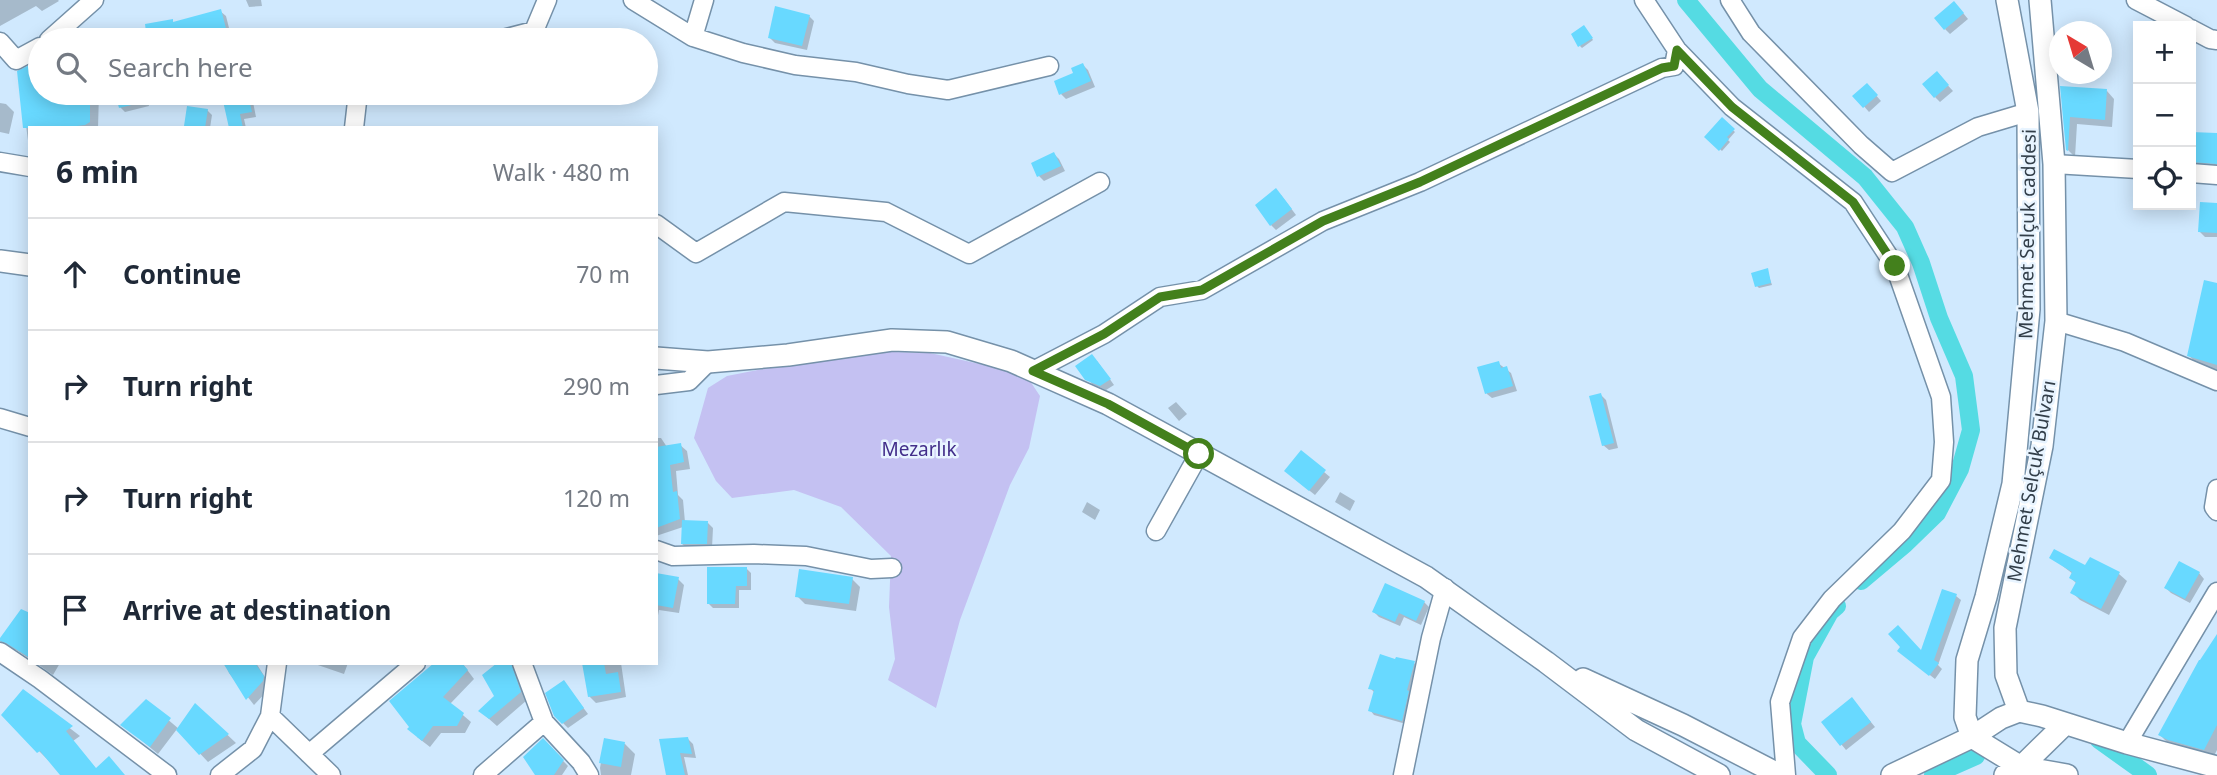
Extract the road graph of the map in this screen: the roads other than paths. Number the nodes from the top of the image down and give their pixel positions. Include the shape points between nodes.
1 (94, 0) edge
2 (547, 0) edge
3 (633, 0) edge
4 (704, 0) edge
5 (1644, 0) edge
6 (1730, 0) edge
7 (2007, 0) edge
8 (2040, 0) edge
9 (2136, 0) edge
10 (2177, 21) edge
11 (62, 28) edge
12 (535, 28) edge
13 (2196, 31) edge
14 (693, 37) junction
15 (2217, 40) edge
16 (0, 41) edge
17 (1677, 50) junction
18 (28, 54) edge
19 (1049, 66) dead end
20 (357, 105) edge
21 (2028, 112) junction
22 (354, 126) edge
23 (0, 162) edge
24 (2053, 164) junction
25 (28, 167) edge
26 (2133, 169) edge
27 (2196, 173) edge
28 (2217, 175) edge
29 (1100, 182) dead end
30 (658, 225) edge
31 (0, 261) edge
32 (28, 265) edge
33 (2056, 321) junction
34 (658, 358) edge
35 (708, 362) junction
36 (1033, 371) junction
37 (2217, 381) edge
38 (658, 385) edge
39 (0, 418) edge
40 (28, 426) edge
41 (1199, 454) junction
42 (2217, 489) edge
43 (2217, 511) edge
44 (1156, 531) dead end
45 (658, 551) edge
46 (891, 568) dead end
47 (1445, 589) junction
48 (2217, 592) edge
49 (0, 652) edge
50 (1546, 662) junction
51 (277, 665) edge
52 (414, 665) edge
53 (523, 665) edge
54 (2019, 711) junction
55 (270, 716) junction
56 (544, 722) junction
57 (2064, 725) junction
58 (1972, 737) junction
59 (2127, 743) junction
60 (309, 754) junction
61 (2217, 767) edge
62 (2013, 771) edge
63 (158, 773) edge
64 (220, 775) edge
65 (331, 775) edge
66 (483, 775) edge
67 (589, 775) edge
68 (1403, 775) edge
69 (1719, 775) edge
70 (1780, 775) edge
71 (1786, 775) edge
72 (1892, 775) edge
73 (2067, 775) edge

1 - 11 street
2 - 12 street
3 - 14 street
4 - 14 street
5 - 17 street
6 - 21 street via 1751,33 1892,172 1978,127
7 - 21 main road, Mehmet Selçuk caddesi
8 - 24 main road, Mehmet Selçuk Bulvarı
9 - 10 street
13 - 15 street
14 - 19 street via 795,65 948,90
16 - 18 street via 16,60
17 - 36 street via 1674,66 1420,182 1323,221 1202,290 1160,297 1104,334
17 - 71 street via 1732,107 1853,202 1895,266 1941,397 1941,480 1902,531 1832,599 1802,638 1780,702
20 - 22 street
21 - 58 main road, Mehmet Selçuk caddesi via 2029,309 2013,484 1967,660 1965,717
23 - 25 street
24 - 26 street
24 - 33 main road, Mehmet Selçuk Bulvarı
27 - 28 street
29 - 30 street via 969,254 886,212 783,202 696,253
31 - 32 main road
33 - 37 street via 2125,342
33 - 54 main road, Mehmet Selçuk Bulvarı via 2042,446 2005,628 2006,675
34 - 35 main road
35 - 36 main road via 892,340 947,342
35 - 38 street via 689,381
36 - 41 main road via 1108,404
39 - 40 street
41 - 44 street
41 - 47 main road
42 - 43 street
45 - 46 street via 673,556 806,556 871,569
47 - 50 main road
47 - 68 street
48 - 59 street
49 - 63 street
50 - 69 main road via 1636,730
50 - 70 main road
51 - 55 street
52 - 60 street
53 - 56 street
54 - 57 main road
54 - 58 main road
55 - 60 street
55 - 64 street via 253,749
56 - 66 street
56 - 67 street
57 - 59 main road
57 - 62 main road
58 - 62 main road
58 - 72 main road
59 - 61 main road
60 - 65 street
62 - 73 main road

